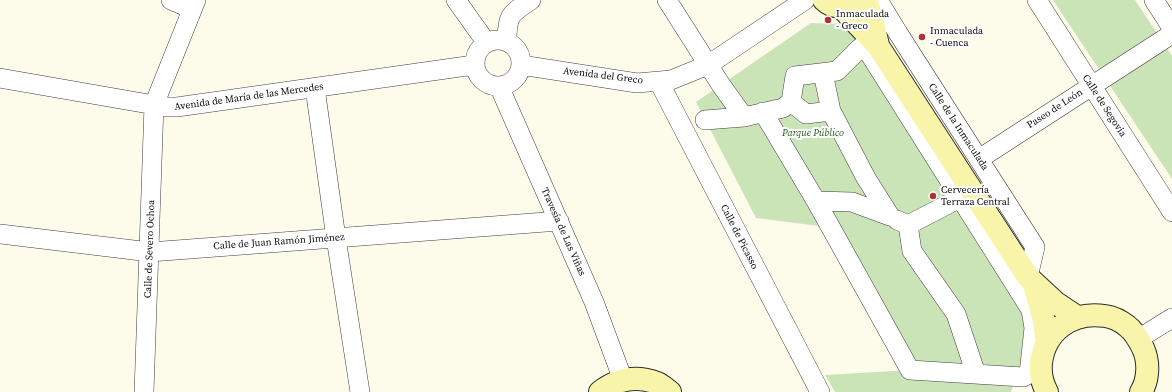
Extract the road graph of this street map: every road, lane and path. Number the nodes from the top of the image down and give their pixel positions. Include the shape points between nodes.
1 (171, 0) edge
2 (456, 0) edge
3 (531, 0) edge
4 (667, 0) edge
5 (805, 0) edge
6 (865, 0) edge
7 (878, 0) edge
8 (1037, 0) edge
9 (1154, 0) edge
10 (833, 4) edge
11 (194, 5) edge
12 (1172, 28) edge
13 (1172, 34) edge
14 (507, 41) junction
15 (486, 42) junction
16 (878, 46) junction
17 (708, 64) junction
18 (474, 65) junction
19 (521, 65) junction
20 (823, 73) junction
21 (0, 78) edge
22 (659, 82) junction
23 (1091, 85) junction
24 (499, 86) junction
25 (315, 88) junction
26 (791, 102) junction
27 (154, 105) junction
28 (831, 111) junction
29 (763, 112) junction
30 (744, 117) junction
31 (705, 120) dead end
32 (979, 159) junction
33 (960, 198) junction
34 (816, 201) junction
35 (1172, 212) edge
36 (890, 216) junction
37 (558, 221) junction
38 (908, 225) junction
39 (0, 234) edge
40 (336, 238) junction
41 (150, 252) junction
42 (1031, 280) junction
43 (1077, 317) junction
44 (1172, 318) edge
45 (1138, 339) junction
46 (1047, 343) junction
47 (976, 374) junction
48 (623, 380) junction
49 (144, 392) edge
50 (360, 392) edge
51 (600, 392) edge
52 (670, 392) edge
53 (820, 392) edge
54 (1047, 392) edge
55 (1141, 392) edge

1 - 11 street
2 - 15 street
3 - 14 street via 510,17
4 - 17 street
5 - 17 street, Avenida del Greco
6 - 10 street via 857,5
6 - 16 street, Calle de la Inmaculada
7 - 32 street, Calle de la Inmaculada
8 - 23 street, Calle de Segovia
9 - 12 street
10 - 16 street, Calle de la Inmaculada
11 - 27 street
13 - 23 street, Paseo de León
14 - 15 street
14 - 19 street via 518,51
15 - 18 street via 477,52
16 - 42 street, Calle de la Inmaculada
17 - 22 street, Avenida del Greco via 671,80
17 - 30 street
18 - 24 street via 485,83
18 - 25 street, Avenida de María de las Mercedes
19 - 22 street, Avenida del Greco via 637,83
19 - 24 street via 520,72 512,82
20 - 26 street via 795,76
20 - 28 street
20 - 33 street via 837,71 864,45
21 - 27 street, Avenida de María de las Mercedes
22 - 53 street, Calle de Picasso
23 - 32 street, Paseo de León
23 - 35 street, Calle de Segovia
24 - 37 street, Travesía de Las Viñas
25 - 27 street, Avenida de María de las Mercedes via 177,107
25 - 40 street
26 - 28 street via 806,114
26 - 29 street via 783,108
27 - 41 street, Calle de Severo Ochoa
28 - 36 street via 866,178
29 - 30 street
29 - 34 street
30 - 31 street
32 - 42 street, Calle de la Inmaculada via 1035,247
33 - 38 street
33 - 47 street via 1031,310 1034,328 1029,374 1023,377
34 - 36 street via 852,202
34 - 47 street via 910,370
36 - 38 street
37 - 40 street, Calle de Juan Ramón Jiménez
37 - 48 street, Travesía de Las Viñas via 594,302
38 - 47 street via 912,251 956,314
39 - 41 street, Calle de Juan Ramón Jiménez
40 - 41 street, Calle de Juan Ramón Jiménez
40 - 50 street
41 - 49 street, Calle de Severo Ochoa
42 - 43 street, Calle de la Inmaculada via 1056,304
42 - 46 street, Calle de la Inmaculada via 1044,321
43 - 45 street via 1094,314 1111,317 1127,326
43 - 46 street via 1062,325
44 - 45 street
45 - 55 street via 1146,354 1148,372
46 - 54 street via 1041,370
48 - 51 street via 609,385
48 - 52 street via 641,379 658,384

